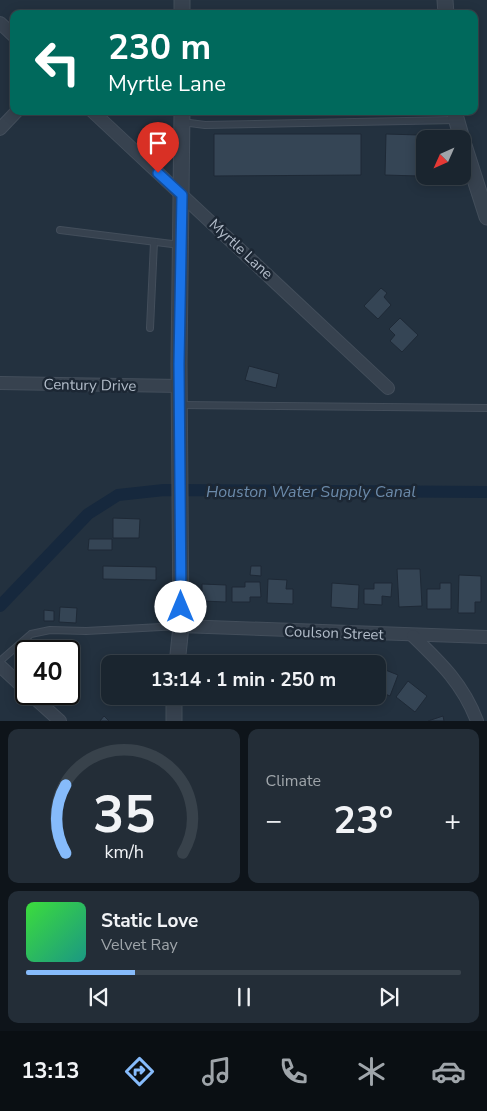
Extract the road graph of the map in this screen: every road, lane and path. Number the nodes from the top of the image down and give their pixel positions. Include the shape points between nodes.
1 (0, 23) edge
2 (10, 32) edge
3 (13, 115) edge
4 (96, 115) edge
5 (182, 116) edge
6 (456, 116) edge
7 (0, 129) edge
8 (460, 130) edge
9 (471, 167) edge
10 (182, 195) junction
11 (487, 217) edge
12 (60, 230) dead end
13 (154, 242) junction
14 (181, 245) junction
15 (150, 328) dead end
16 (0, 382) edge
17 (180, 386) junction
18 (388, 388) dead end
19 (180, 405) junction
20 (487, 408) edge
21 (181, 626) junction
22 (413, 636) junction
23 (487, 637) edge
24 (178, 655) edge
25 (0, 661) edge
26 (0, 666) edge
27 (15, 680) edge
28 (42, 705) edge
29 (174, 705) edge
30 (60, 721) edge
31 (174, 721) edge
32 (477, 721) edge

1 - 2 street
3 - 7 street
4 - 10 street, Myrtle Lane
5 - 6 lane via 204,125
5 - 10 street
6 - 8 street
9 - 11 street
10 - 14 street
10 - 18 street, Myrtle Lane
12 - 13 lane
13 - 14 lane
13 - 15 lane
14 - 17 street
16 - 17 street, Century Drive
17 - 19 street
19 - 20 lane
19 - 21 street
21 - 22 street, Coulson Street
21 - 24 street
21 - 25 lane via 50,630 31,634
22 - 23 street, Coulson Street
22 - 32 street via 448,669 470,702
26 - 27 street
28 - 30 street
29 - 31 street

